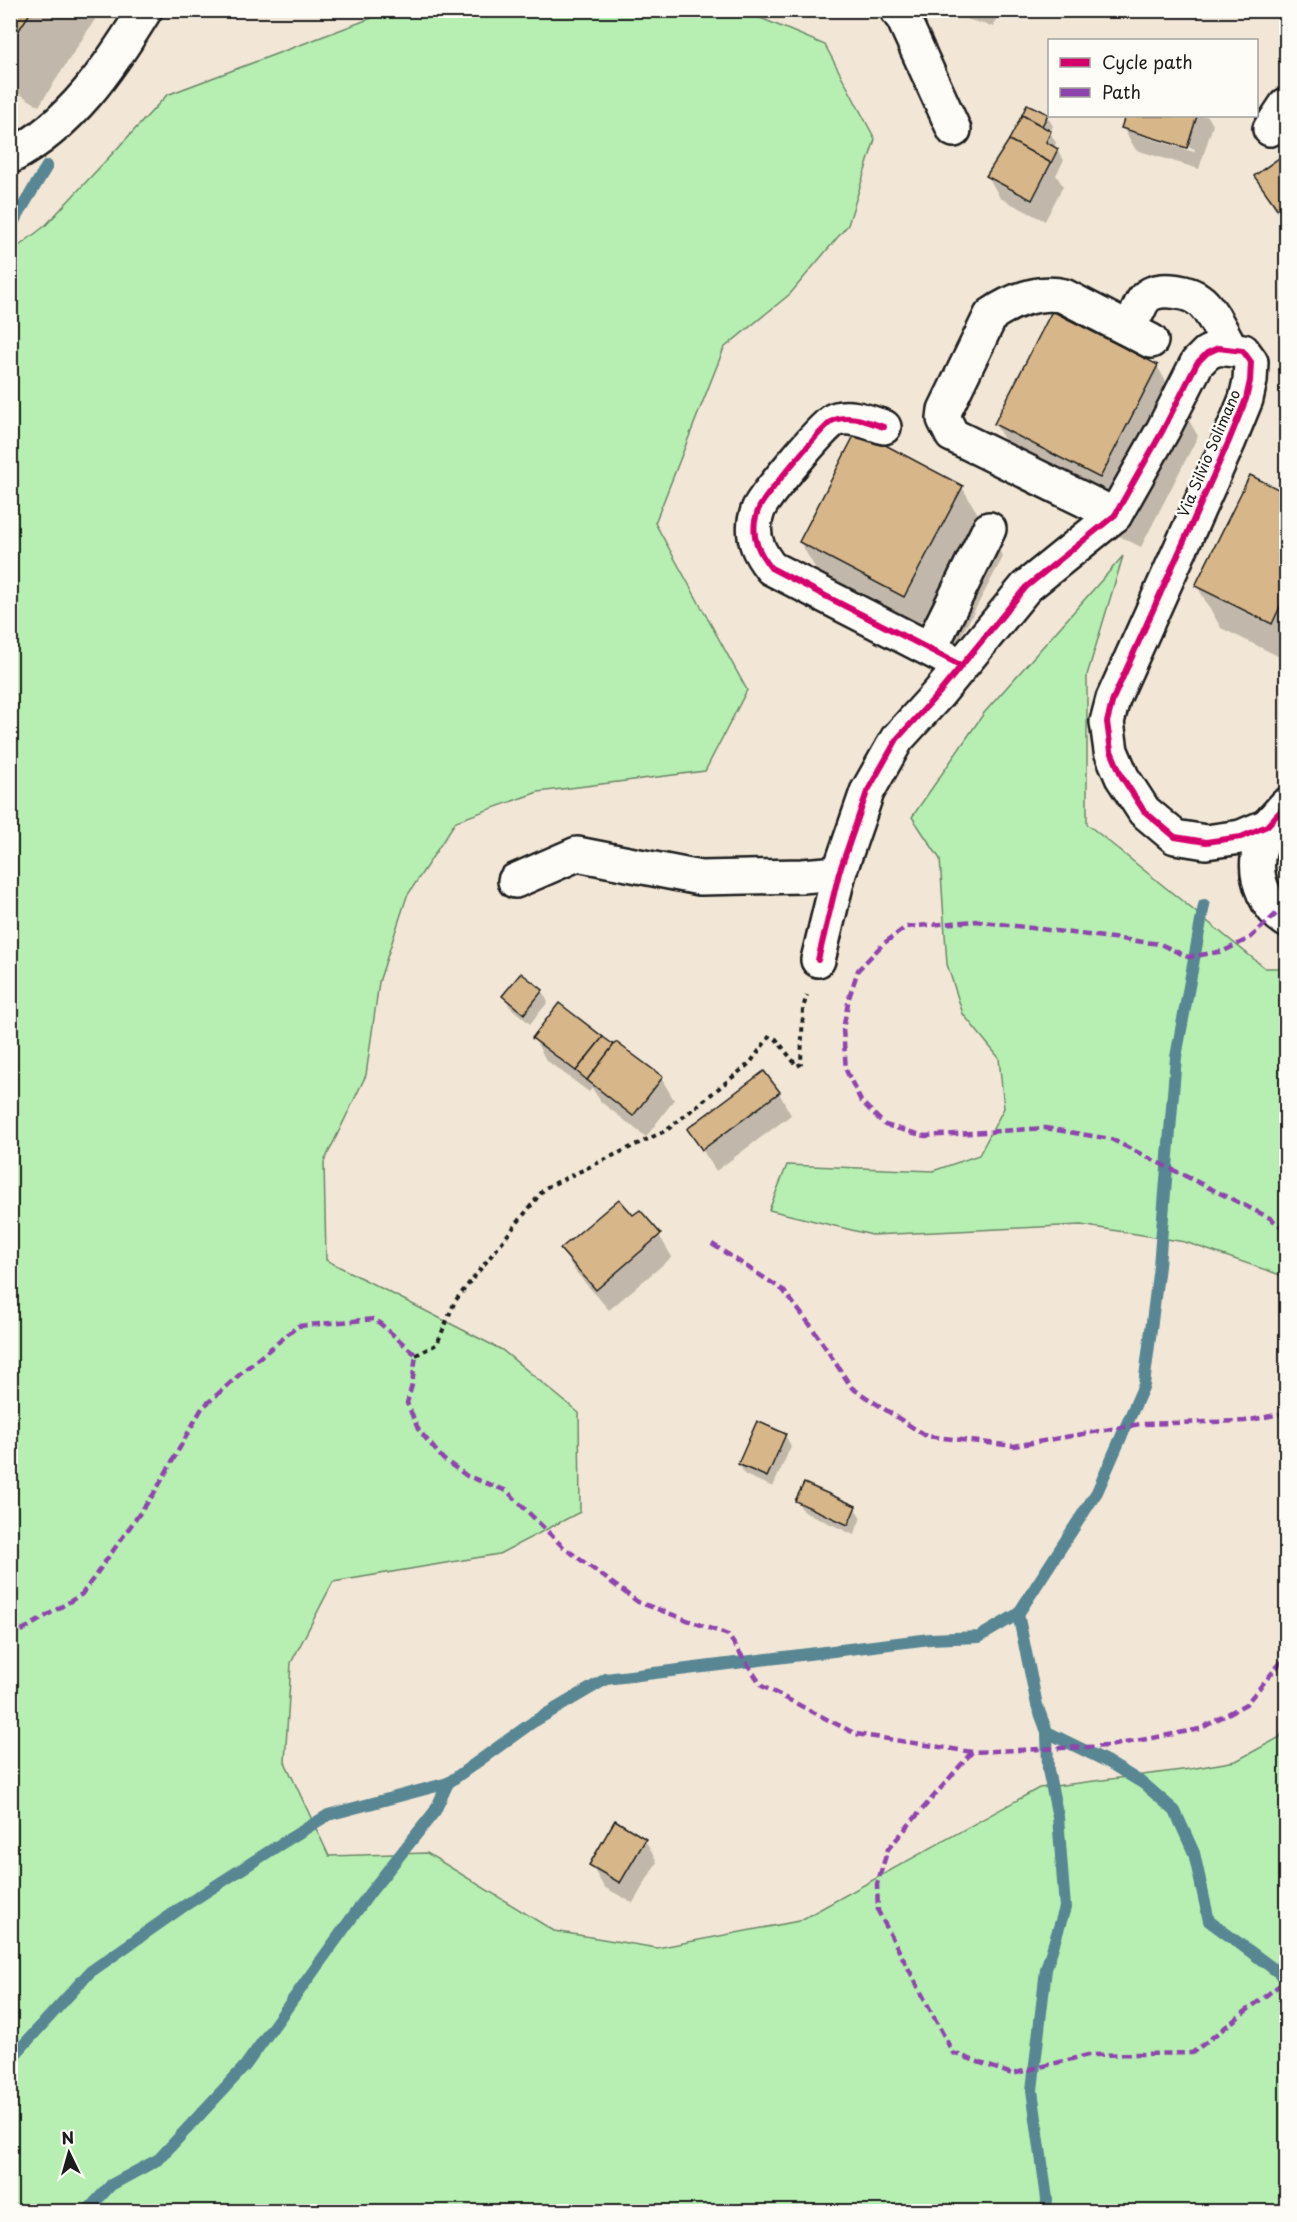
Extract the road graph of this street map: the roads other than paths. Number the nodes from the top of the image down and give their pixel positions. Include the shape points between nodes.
1 (145, 10) edge
2 (897, 10) edge
3 (954, 130) dead end
4 (10, 157) edge
5 (1138, 311) dead end
6 (1151, 341) dead end
7 (1231, 348) junction
8 (884, 427) dead end
9 (1115, 515) junction
10 (988, 530) dead end
11 (930, 649) junction
12 (960, 665) junction
13 (1277, 816) edge
14 (839, 873) junction
15 (514, 881) dead end
16 (1287, 920) edge
17 (818, 960) road end

1 - 4 street via 113,62 63,120
2 - 3 street
5 - 7 street via 1143,299 1152,293 1183,293 1200,300
6 - 9 street via 1064,296 1034,296 991,315 945,410 944,419 952,435
7 - 9 street via 1218,348 1197,363
7 - 13 street, Via Silvio Solimano via 1243,351 1251,362 1246,399 1113,699 1107,722 1111,751 1122,777 1144,810 1175,837 1206,842 1241,837
8 - 11 street via 849,417 833,420 817,434 759,507 755,538 759,552 771,568
9 - 12 street via 1026,587
10 - 11 street
11 - 12 street
12 - 14 street via 897,739 867,792
13 - 16 street via 1257,859 1259,881 1276,914
14 - 15 street via 700,878 577,854
14 - 17 street

